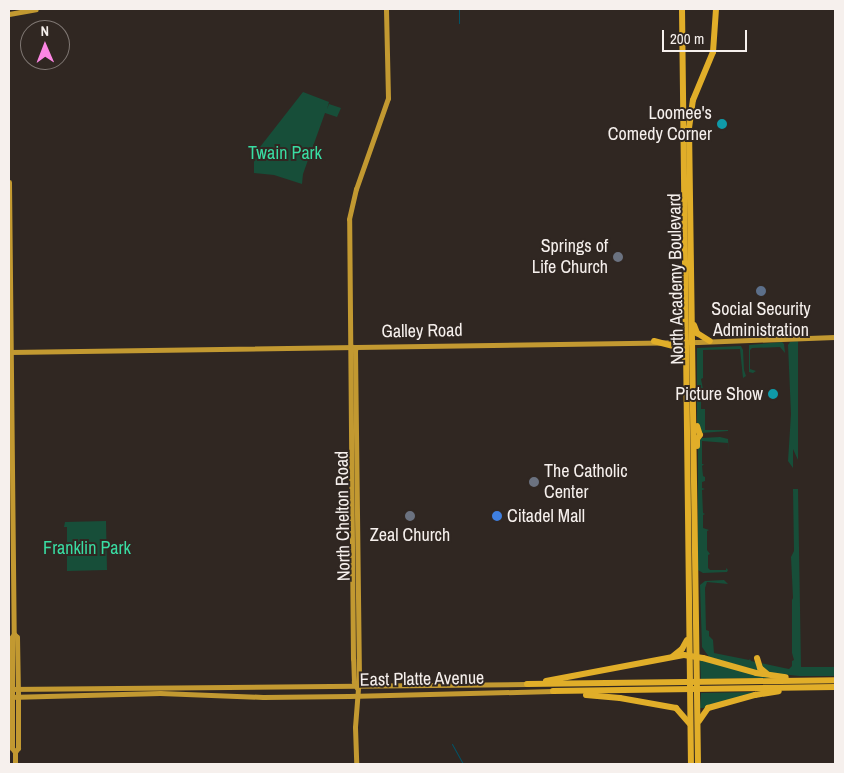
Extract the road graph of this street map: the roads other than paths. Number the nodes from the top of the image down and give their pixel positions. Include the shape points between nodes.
1 (36, 9) edge
2 (386, 9) edge
3 (682, 9) edge
4 (716, 9) edge
5 (9, 14) edge
6 (9, 182) edge
7 (10, 262) edge
8 (692, 321) junction
9 (835, 337) edge
10 (654, 341) junction
11 (684, 341) junction
12 (710, 341) junction
13 (692, 342) junction
14 (351, 346) junction
15 (9, 351) edge
16 (685, 364) junction
17 (692, 637) junction
18 (672, 657) junction
19 (758, 658) dead end
20 (693, 659) junction
21 (709, 660) junction
22 (772, 675) junction
23 (809, 680) junction
24 (835, 680) edge
25 (527, 684) junction
26 (805, 687) junction
27 (835, 687) edge
28 (357, 688) junction
29 (13, 689) edge
30 (553, 691) junction
31 (356, 696) junction
32 (13, 697) edge
33 (676, 708) junction
34 (693, 708) junction
35 (708, 708) junction
36 (694, 725) junction
37 (15, 764) edge
38 (356, 764) edge
39 (691, 764) edge
40 (698, 764) edge

1 - 5 main road
2 - 14 main road, North Chelton Road via 388,98 350,212
3 - 11 highway, North Academy Boulevard
4 - 8 highway, North Academy Boulevard via 713,52 690,116
6 - 7 main road
7 - 15 main road via 12,345
8 - 12 highway via 697,333
8 - 13 highway, North Academy Boulevard
9 - 12 main road, Galley Road
10 - 11 main road, Galley Road
10 - 14 main road, Galley Road
10 - 16 highway via 677,347
11 - 13 main road, Galley Road
11 - 16 highway, North Academy Boulevard
12 - 13 main road, Galley Road
13 - 17 highway, North Academy Boulevard
14 - 15 main road, Galley Road
14 - 28 main road, North Chelton Road via 355,350
15 - 29 main road
16 - 17 highway, North Academy Boulevard
17 - 18 highway
17 - 20 highway, North Academy Boulevard
17 - 21 highway
18 - 20 highway
18 - 25 highway
19 - 22 highway via 761,670
20 - 21 highway
20 - 34 highway, North Academy Boulevard
21 - 22 highway
22 - 23 highway
23 - 24 highway, East Platte Avenue
23 - 25 highway, East Platte Avenue
25 - 28 main road, East Platte Avenue
26 - 27 highway, East Platte Avenue
26 - 30 highway, East Platte Avenue
26 - 35 highway via 755,695
28 - 29 main road, East Platte Avenue
28 - 31 main road, North Chelton Road
29 - 32 main road
30 - 31 main road, East Platte Avenue
30 - 33 highway
31 - 32 main road, East Platte Avenue via 160,693
31 - 38 main road, North Chelton Road
32 - 37 main road via 18,748
33 - 34 highway
33 - 36 highway
34 - 35 highway
34 - 36 highway, North Academy Boulevard
35 - 36 highway
36 - 39 highway, North Academy Boulevard
36 - 40 highway, North Academy Boulevard

